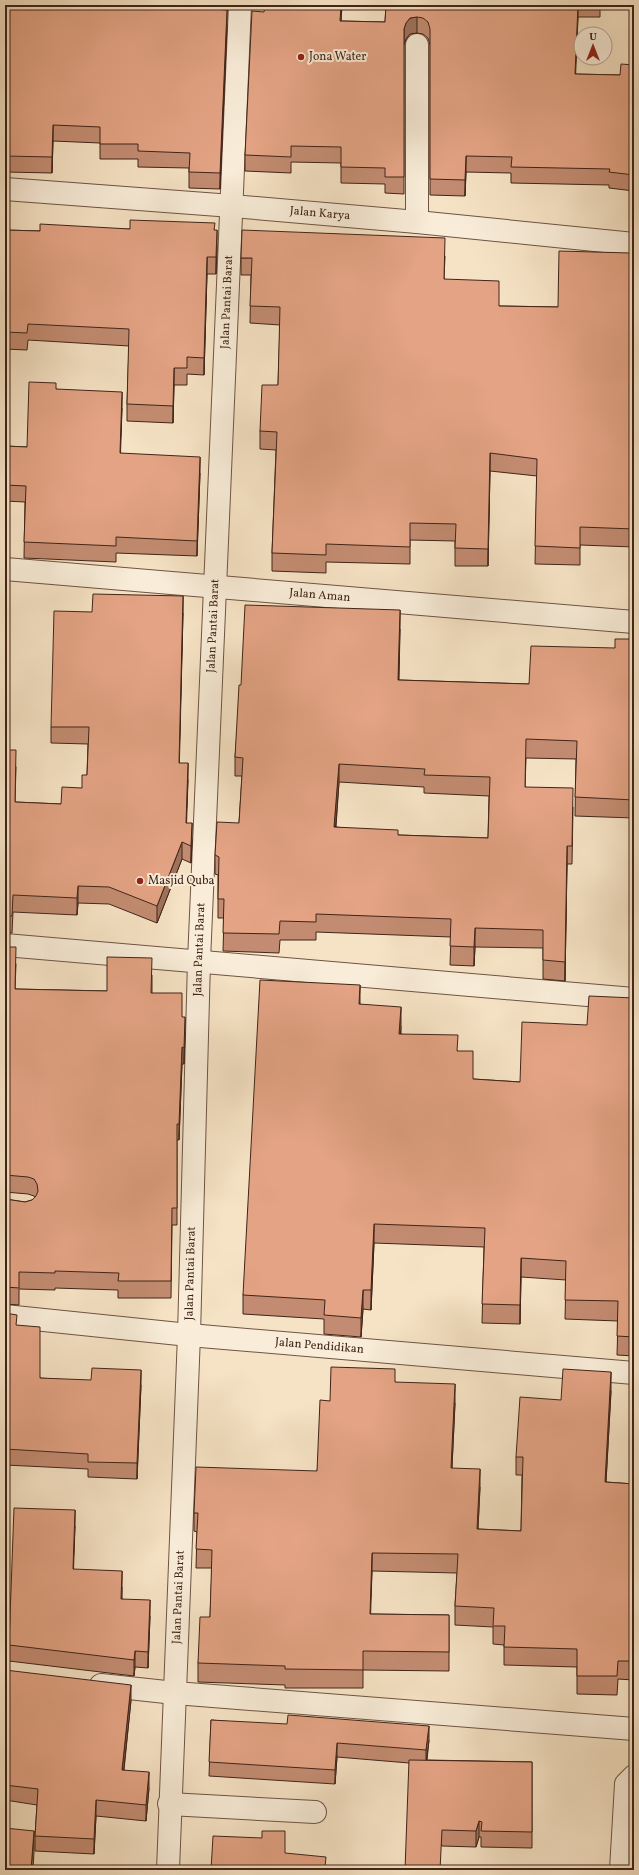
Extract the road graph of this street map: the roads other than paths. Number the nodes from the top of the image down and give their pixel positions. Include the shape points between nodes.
1 (240, 5) edge
2 (417, 45) dead end
3 (5, 189) edge
4 (232, 206) junction
5 (417, 222) junction
6 (634, 244) edge
7 (5, 569) edge
8 (214, 586) junction
9 (634, 622) edge
10 (5, 945) edge
11 (199, 961) junction
12 (634, 999) edge
13 (5, 1316) edge
14 (189, 1336) junction
15 (634, 1373) edge
16 (82, 1682) edge
17 (175, 1694) junction
18 (634, 1729) edge
19 (634, 1776) edge
20 (170, 1804) junction
21 (315, 1812) dead end
22 (168, 1870) edge
23 (622, 1870) edge

1 - 4 street, Jalan Pantai Barat
2 - 5 street
3 - 4 street, Jalan Karya
4 - 5 street, Jalan Karya
4 - 8 street, Jalan Pantai Barat
5 - 6 street, Jalan Karya
7 - 8 street, Jalan Aman
8 - 9 street, Jalan Aman
8 - 11 street, Jalan Pantai Barat
10 - 11 street
11 - 12 street
11 - 14 street, Jalan Pantai Barat
13 - 14 street, Jalan Pendidikan
14 - 15 street, Jalan Pendidikan
14 - 17 street, Jalan Pantai Barat
16 - 17 street
17 - 18 street
17 - 20 street, Jalan Pantai Barat
19 - 23 street via 626,1784
20 - 21 street
20 - 22 street, Jalan Pantai Barat

